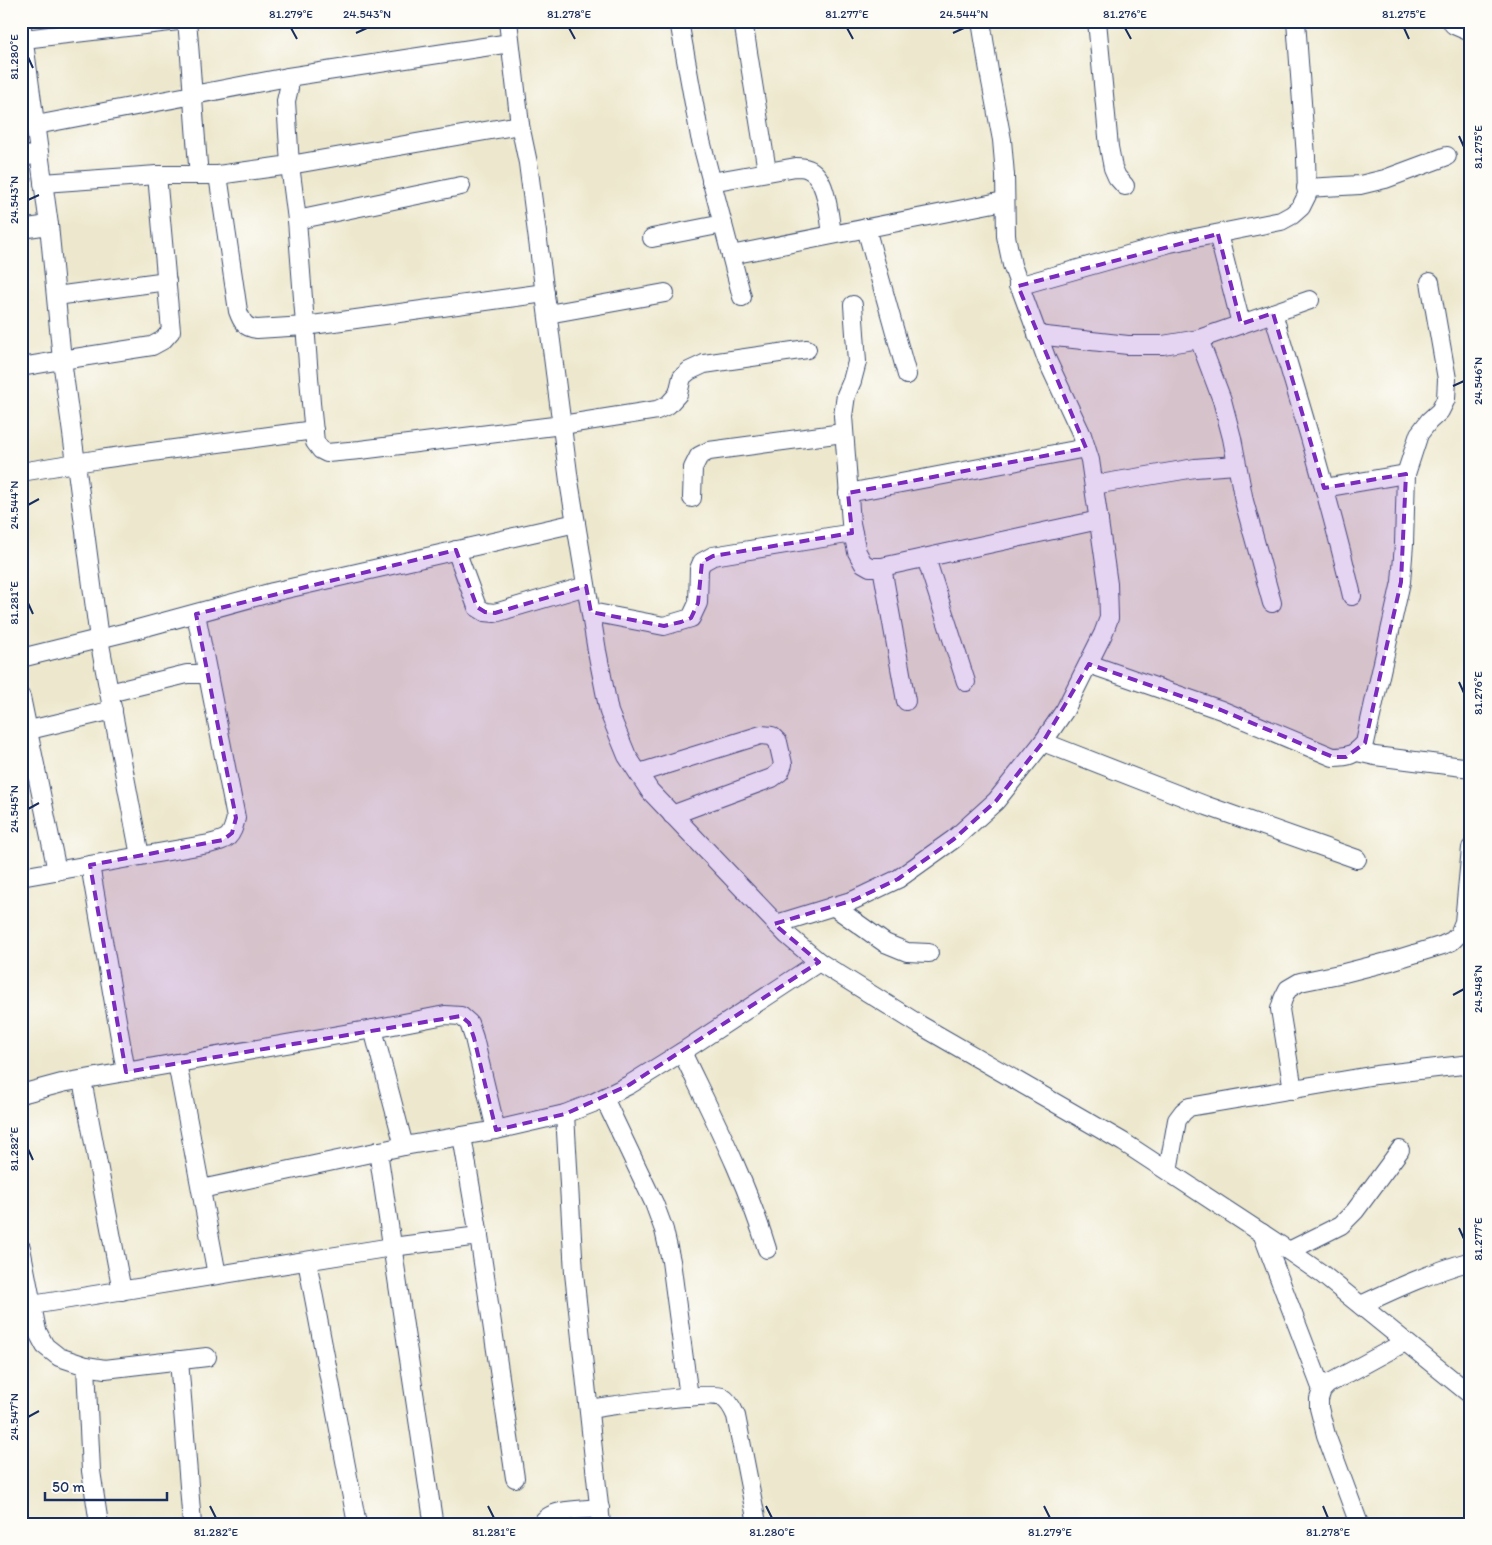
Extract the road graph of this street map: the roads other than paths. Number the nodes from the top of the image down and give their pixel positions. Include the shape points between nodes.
1 (22, 21) edge
2 (178, 21) edge
3 (187, 21) edge
4 (508, 21) edge
5 (679, 21) edge
6 (742, 21) edge
7 (981, 21) edge
8 (1098, 21) edge
9 (1296, 21) edge
10 (1457, 21) edge
11 (1471, 27) edge
12 (24, 39) junction
13 (510, 44) junction
14 (24, 60) edge
15 (288, 76) junction
16 (192, 95) junction
17 (36, 125) junction
18 (520, 125) junction
19 (39, 154) junction
20 (1447, 156) dead end
21 (21, 157) edge
22 (290, 165) junction
23 (767, 171) junction
24 (157, 174) junction
25 (199, 175) junction
26 (218, 175) junction
27 (711, 182) junction
28 (43, 183) junction
29 (461, 186) dead end
30 (1125, 186) dead end
31 (1306, 188) junction
32 (1004, 201) junction
33 (297, 220) junction
34 (723, 224) junction
35 (49, 225) junction
36 (866, 228) junction
37 (21, 229) edge
38 (832, 234) junction
39 (1218, 234) junction
40 (652, 238) dead end
41 (731, 255) junction
42 (167, 281) junction
43 (1430, 282) dead end
44 (1018, 286) junction
45 (545, 293) junction
46 (664, 293) dead end
47 (56, 296) junction
48 (742, 297) dead end
49 (1310, 300) dead end
50 (853, 305) dead end
51 (1273, 313) junction
52 (548, 314) junction
53 (1241, 324) junction
54 (305, 326) junction
55 (1037, 335) junction
56 (1199, 339) junction
57 (806, 349) dead end
58 (62, 360) junction
59 (21, 367) edge
60 (907, 375) dead end
61 (562, 425) junction
62 (314, 430) junction
63 (843, 433) junction
64 (1086, 448) junction
65 (76, 463) junction
66 (1236, 465) junction
67 (21, 472) edge
68 (1406, 474) junction
69 (1094, 484) junction
70 (1324, 488) junction
71 (848, 493) junction
72 (692, 498) dead end
73 (1099, 520) junction
74 (576, 523) junction
75 (853, 532) junction
76 (456, 550) junction
77 (926, 558) junction
78 (882, 567) junction
79 (586, 586) junction
80 (1352, 596) dead end
81 (1272, 603) dead end
82 (591, 612) junction
83 (196, 614) junction
84 (99, 639) junction
85 (21, 658) edge
86 (1089, 664) junction
87 (208, 674) junction
88 (966, 682) dead end
89 (21, 697) edge
90 (111, 701) junction
91 (906, 701) dead end
92 (25, 731) edge
93 (1043, 742) junction
94 (1357, 752) junction
95 (1471, 768) edge
96 (639, 773) junction
97 (672, 815) junction
98 (1471, 848) edge
99 (140, 856) junction
100 (1357, 859) dead end
101 (90, 865) junction
102 (57, 870) junction
103 (21, 877) edge
104 (834, 906) junction
105 (776, 924) junction
106 (929, 953) dead end
107 (819, 962) junction
108 (373, 1029) junction
109 (682, 1052) junction
110 (177, 1063) junction
111 (1471, 1064) edge
112 (126, 1072) junction
113 (82, 1080) junction
114 (1293, 1090) junction
115 (21, 1094) edge
116 (604, 1098) junction
117 (565, 1114) junction
118 (496, 1130) junction
119 (462, 1136) junction
120 (404, 1146) junction
121 (1400, 1150) dead end
122 (378, 1151) junction
123 (1168, 1171) junction
124 (201, 1189) junction
125 (1262, 1233) junction
126 (479, 1236) junction
127 (392, 1247) junction
128 (21, 1248) edge
129 (767, 1249) dead end
130 (1289, 1251) junction
131 (307, 1260) junction
132 (1471, 1261) edge
133 (218, 1275) junction
134 (122, 1291) junction
135 (1361, 1305) junction
136 (32, 1306) junction
137 (1405, 1342) junction
138 (207, 1357) dead end
139 (179, 1360) junction
140 (86, 1366) junction
141 (1322, 1390) junction
142 (1471, 1396) edge
143 (689, 1397) junction
144 (589, 1409) junction
145 (515, 1478) dead end
146 (601, 1516) edge
147 (433, 1520) dead end
148 (757, 1523) edge
149 (99, 1524) edge
150 (192, 1524) edge
151 (357, 1524) edge
152 (542, 1524) edge
153 (1360, 1524) edge

1 - 12 street
2 - 12 street
3 - 16 street
4 - 13 street
5 - 27 street
6 - 23 street
7 - 32 street via 1002,140
8 - 30 street via 1109,147 1113,168
9 - 31 street
10 - 11 main road
12 - 14 street
13 - 15 street
13 - 18 street
14 - 17 street
15 - 16 street
15 - 22 street via 286,101
16 - 17 street
16 - 25 street
17 - 19 street
18 - 22 street
18 - 45 street
19 - 21 street
19 - 28 street
20 - 31 street via 1360,185
22 - 26 street
22 - 33 street
23 - 27 street
23 - 38 street via 796,167 809,169 817,176 824,188
24 - 25 street
24 - 28 street
24 - 42 street
25 - 26 street
26 - 54 street via 242,322 257,329
27 - 34 street
28 - 35 street
29 - 33 street
31 - 39 street via 1301,207 1281,221
32 - 36 street
32 - 44 street via 1006,236
33 - 54 street
34 - 40 street
34 - 41 street
35 - 37 street
35 - 47 street
36 - 38 street
36 - 60 street
38 - 41 street
39 - 44 street via 1170,243
39 - 53 street
41 - 48 street
42 - 47 street
42 - 58 street via 171,330 163,340 152,346
43 - 68 street via 1447,379 1446,399 1440,411 1419,434
44 - 55 street
45 - 52 street
45 - 54 street
46 - 52 street
47 - 58 street
49 - 51 street
50 - 63 street via 857,362 846,395
51 - 53 street
51 - 70 street
52 - 61 street
53 - 56 street
54 - 62 street
55 - 56 street via 1163,346
55 - 64 street
56 - 66 street via 1222,400
57 - 61 street via 704,364 682,377 678,394 663,408
58 - 59 street
58 - 65 street
61 - 62 street via 327,453 315,442
61 - 74 street
62 - 65 street
63 - 71 street
63 - 72 street via 709,451 699,456 694,468
64 - 69 street
64 - 71 street
65 - 67 street
65 - 84 street
66 - 69 street
66 - 81 street
68 - 70 street
68 - 94 street via 1401,582 1365,743
69 - 73 street
70 - 80 street
71 - 75 street
73 - 77 street
73 - 86 street via 1109,618
74 - 76 street
74 - 79 street
75 - 78 street via 863,563
75 - 82 street via 713,556 702,562 698,603 691,618 681,622 664,626
76 - 79 street via 477,607 485,612 495,613
76 - 83 street via 273,592
77 - 78 street
77 - 88 street
78 - 91 street
79 - 82 street
82 - 96 street via 609,712 627,756
83 - 84 street
83 - 87 street
84 - 85 street
84 - 90 street
86 - 93 street via 1065,710
86 - 94 street via 1221,710 1333,757 1346,757
87 - 90 street via 187,674
87 - 99 street via 236,818 232,833 224,840
89 - 92 street
90 - 92 street
90 - 99 street
92 - 102 street
93 - 100 street via 1207,806
93 - 104 street via 996,801 954,839 898,879
94 - 95 street
96 - 97 street
96 - 97 street via 761,735 772,736 778,742 783,764 780,772 772,778
97 - 105 street
98 - 114 street via 1464,922 1452,941 1391,961 1300,982 1288,989 1280,1009
99 - 101 street
101 - 102 street
101 - 112 street
102 - 103 street
104 - 105 street
104 - 106 street via 885,943 907,952
105 - 107 street
107 - 109 street
107 - 123 street
108 - 110 street
108 - 118 street via 445,1016 460,1016 469,1023
108 - 120 street
109 - 116 street
109 - 129 street via 743,1182
110 - 112 street
110 - 124 street
111 - 114 street via 1376,1075
112 - 113 street
113 - 115 street
113 - 134 street
114 - 123 street via 1189,1107 1177,1120
116 - 117 street
116 - 143 street via 664,1230
117 - 118 street
117 - 144 street via 574,1273
118 - 119 street
119 - 120 street
119 - 126 street
120 - 122 street
121 - 130 street via 1355,1212 1341,1225
122 - 124 street
122 - 127 street
123 - 125 street
124 - 133 street
125 - 130 street
125 - 141 street
126 - 127 street
126 - 145 street
127 - 131 street
127 - 147 street
128 - 136 street
130 - 135 street
131 - 133 street
131 - 151 street
132 - 135 street via 1440,1270
133 - 134 street
134 - 136 street
135 - 137 street
136 - 140 street via 37,1331 45,1346 59,1357
137 - 141 street
137 - 142 street
138 - 139 street
139 - 140 street via 105,1369
139 - 150 street
140 - 149 street via 91,1471
141 - 153 street via 1318,1399 1326,1435
143 - 144 street
143 - 148 street via 722,1397 736,1416
144 - 146 street
146 - 152 street via 556,1513 548,1516

